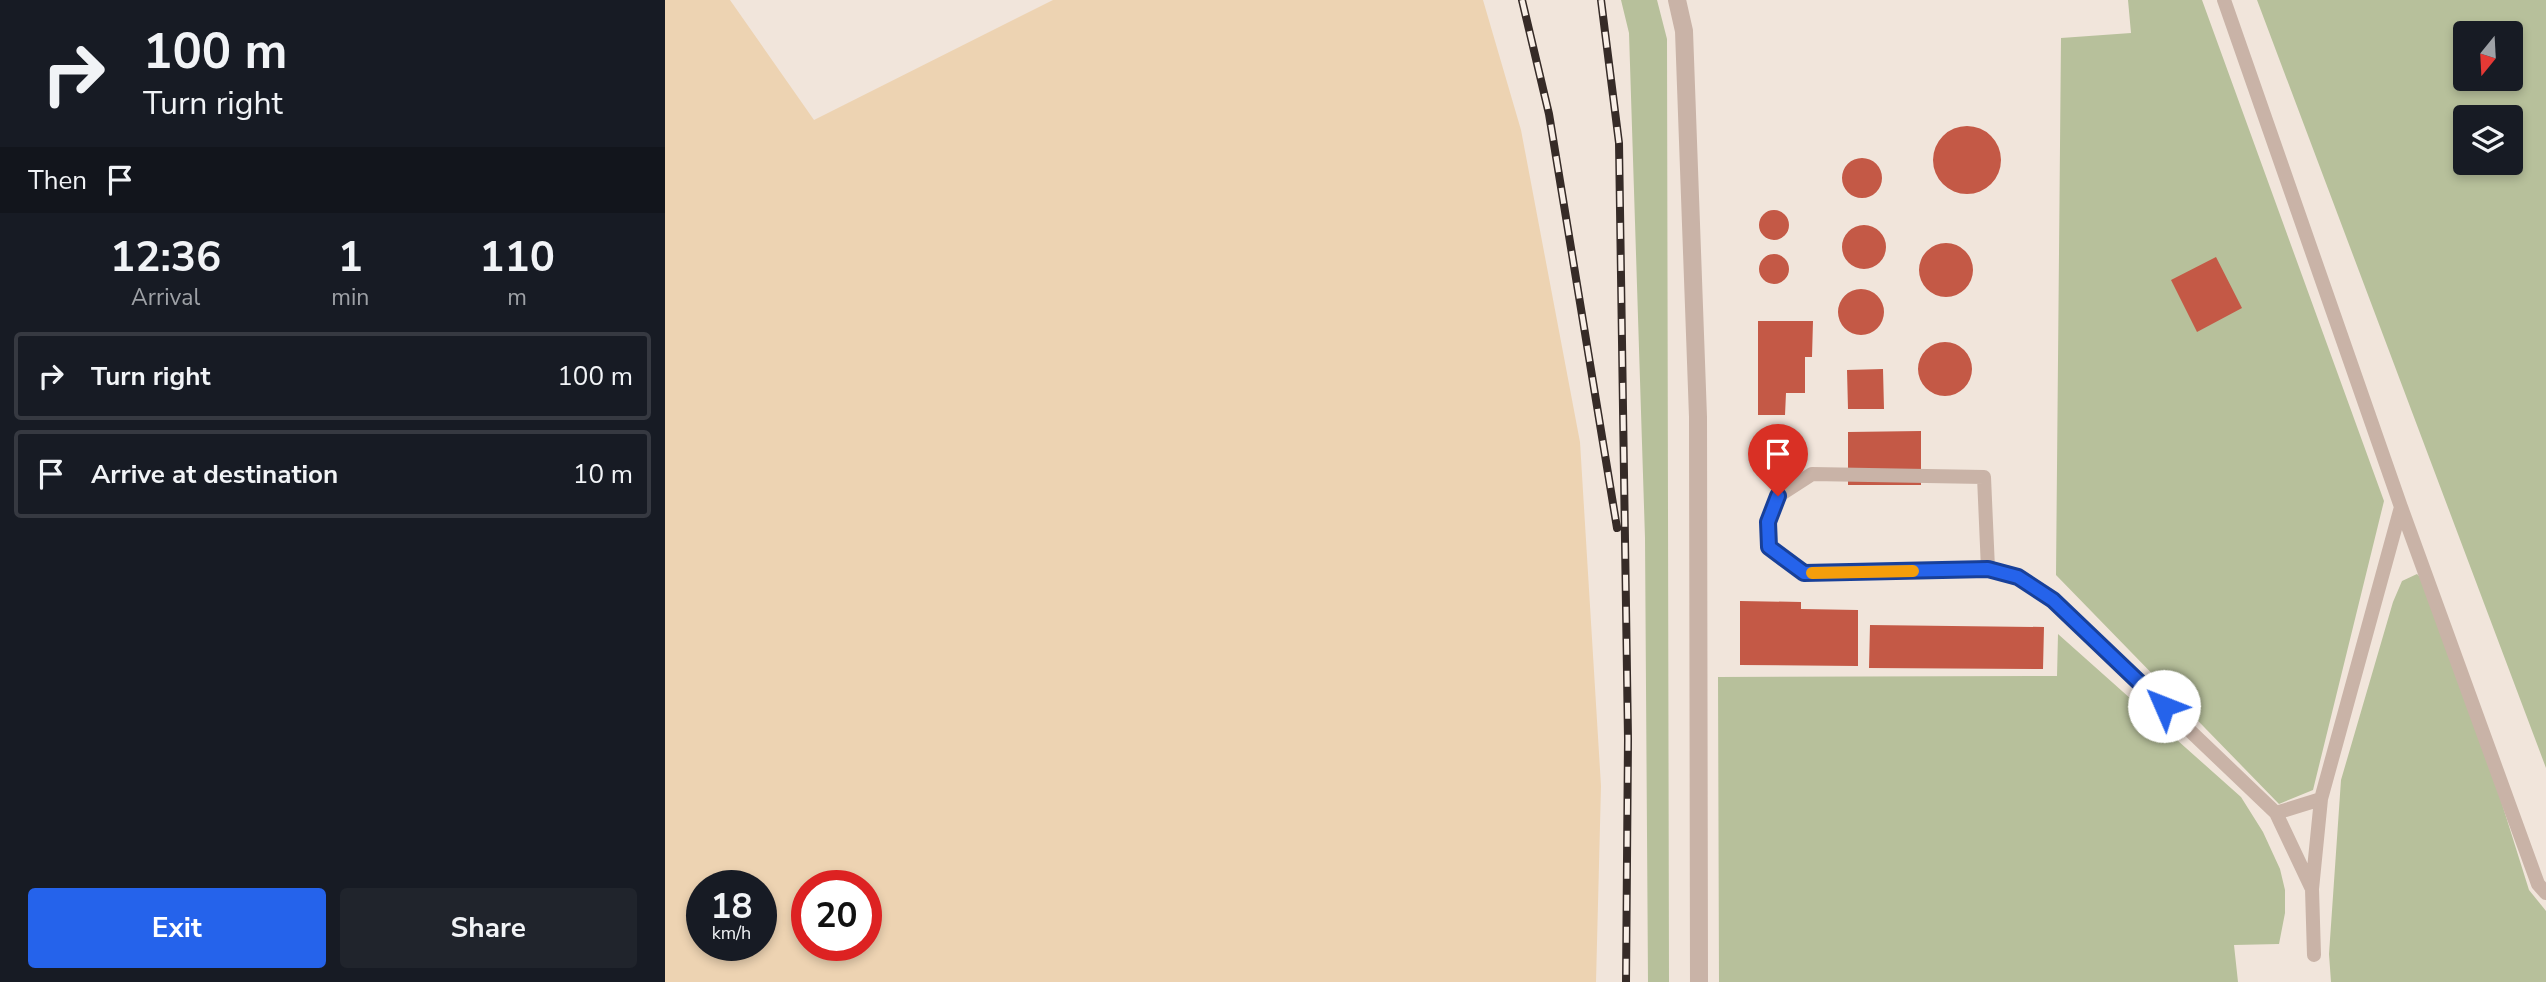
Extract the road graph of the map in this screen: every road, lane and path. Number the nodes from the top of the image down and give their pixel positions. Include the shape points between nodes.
1 (1677, 0) edge
2 (2224, 0) edge
3 (2401, 507) junction
4 (1988, 569) junction
5 (2321, 799) junction
6 (2276, 813) junction
7 (2312, 889) junction
8 (2546, 893) edge
9 (2314, 955) dead end
10 (1699, 982) edge

1 - 10 street via 1684,31 1698,417
2 - 3 lane
3 - 5 lane
3 - 8 lane via 2537,884
4 - 4 lane via 1804,573 1769,547 1768,522 1778,496 1812,474 1984,477
4 - 6 lane via 2018,577 2053,600
5 - 6 lane
5 - 7 lane
6 - 7 lane
7 - 9 lane

